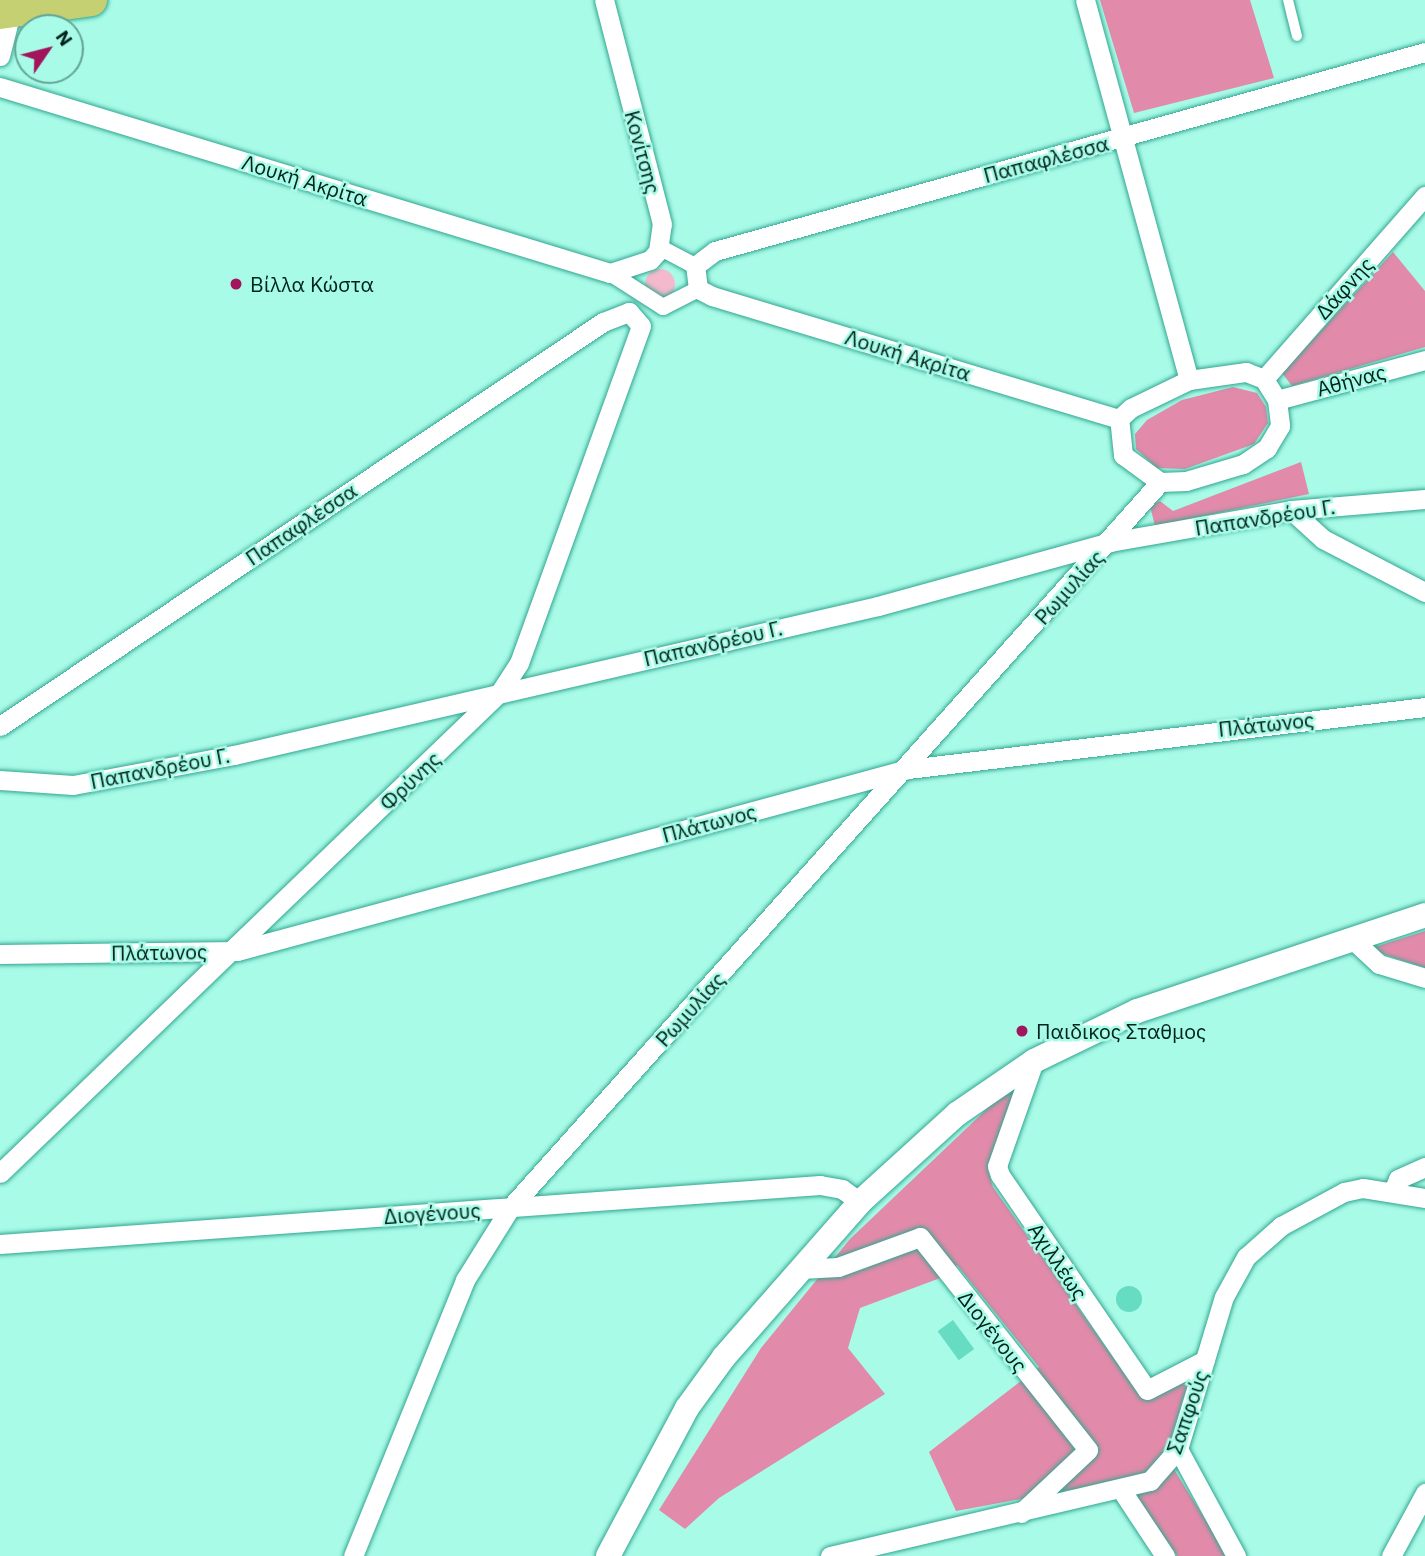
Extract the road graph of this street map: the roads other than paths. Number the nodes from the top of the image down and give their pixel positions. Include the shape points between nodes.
1 (91, 0) edge
2 (604, 0) edge
3 (1085, 0) edge
4 (1288, 0) edge
5 (5, 12) edge
6 (1297, 36) dead end
7 (1425, 52) edge
8 (0, 56) edge
9 (0, 87) edge
10 (1124, 138) junction
11 (1425, 196) edge
12 (659, 247) junction
13 (695, 266) junction
14 (610, 273) junction
15 (698, 289) junction
16 (647, 299) junction
17 (635, 317) junction
18 (1425, 360) edge
19 (1264, 379) junction
20 (1189, 380) junction
21 (1278, 400) junction
22 (1119, 419) junction
23 (1160, 482) junction
24 (1425, 499) edge
25 (1292, 510) junction
26 (1110, 542) junction
27 (1425, 592) edge
28 (502, 691) junction
29 (1425, 707) edge
30 (0, 726) edge
31 (908, 769) junction
32 (0, 780) edge
33 (1425, 915) edge
34 (1351, 938) junction
35 (237, 951) junction
36 (0, 954) edge
37 (1425, 978) edge
38 (1034, 1061) junction
39 (1425, 1167) edge
40 (0, 1173) edge
41 (1393, 1191) junction
42 (1425, 1198) edge
43 (860, 1202) junction
44 (510, 1208) junction
45 (0, 1244) edge
46 (800, 1269) junction
47 (1205, 1360) junction
48 (1178, 1448) junction
49 (1122, 1491) junction
50 (1425, 1493) edge
51 (1021, 1513) junction
52 (362, 1533) junction
53 (353, 1556) edge
54 (364, 1556) edge
55 (608, 1556) edge
56 (830, 1556) edge
57 (1165, 1556) edge
58 (1236, 1556) edge
59 (1391, 1556) edge

1 - 5 main road
2 - 12 street, Κονίτσης via 662,224
3 - 10 street
4 - 6 lane
5 - 8 street
7 - 10 street, Παπαφλέσσα
9 - 14 street, Λουκή Ακρίτα
10 - 13 street, Παπαφλέσσα via 715,251
10 - 20 street
11 - 19 street, Δάφνης
12 - 13 street
12 - 14 street via 641,266
13 - 15 street
14 - 16 street
15 - 16 street via 663,307
15 - 22 street, Λουκή Ακρίτα
16 - 17 street
17 - 28 street, Φρύνης via 640,338 519,663
17 - 30 street, Παπαφλέσσα via 620,312 603,322
18 - 21 street, Αθήνας
19 - 20 street via 1246,372
19 - 21 street
20 - 22 street
21 - 23 street via 1280,426 1267,448 1243,464
22 - 23 street via 1123,455
23 - 26 street, Ρωμυλίας
24 - 25 street, Παπανδρέου Γ.
25 - 26 street, Παπανδρέου Γ.
25 - 27 street via 1323,539
26 - 28 street, Παπανδρέου Γ. via 878,606
26 - 31 street, Ρωμυλίας
28 - 32 street, Παπανδρέου Γ. via 100,781
28 - 35 street, Φρύνης
29 - 31 street, Πλάτωνος
31 - 35 street, Πλάτωνος
31 - 44 street, Ρωμυλίας
33 - 34 street
34 - 37 street via 1379,964
34 - 38 street via 1189,989
35 - 36 street, Πλάτωνος
35 - 40 street, Φρύνης
38 - 43 street via 957,1114
38 - 47 street, Αχιλλέως via 997,1166 1000,1175 1147,1391
39 - 41 street via 1398,1178
41 - 42 street, Σαπφούς
41 - 47 street, Σαπφούς via 1344,1192 1262,1241 1233,1276
43 - 44 street, Διογένους via 842,1189 820,1185
43 - 46 street
44 - 45 street, Διογένους
44 - 52 street, Ρωμυλίας via 465,1280
46 - 51 street, Διογένους via 838,1267 920,1237 1088,1450
46 - 55 street via 687,1408
47 - 48 street, Σαπφούς
48 - 49 street, Σαπφούς via 1150,1481
48 - 58 street
49 - 51 street, Σαπφούς
49 - 57 street
50 - 59 street
51 - 56 street, Σαπφούς
52 - 53 street, Ρωμυλίας
52 - 54 street, Ρωμυλίας

